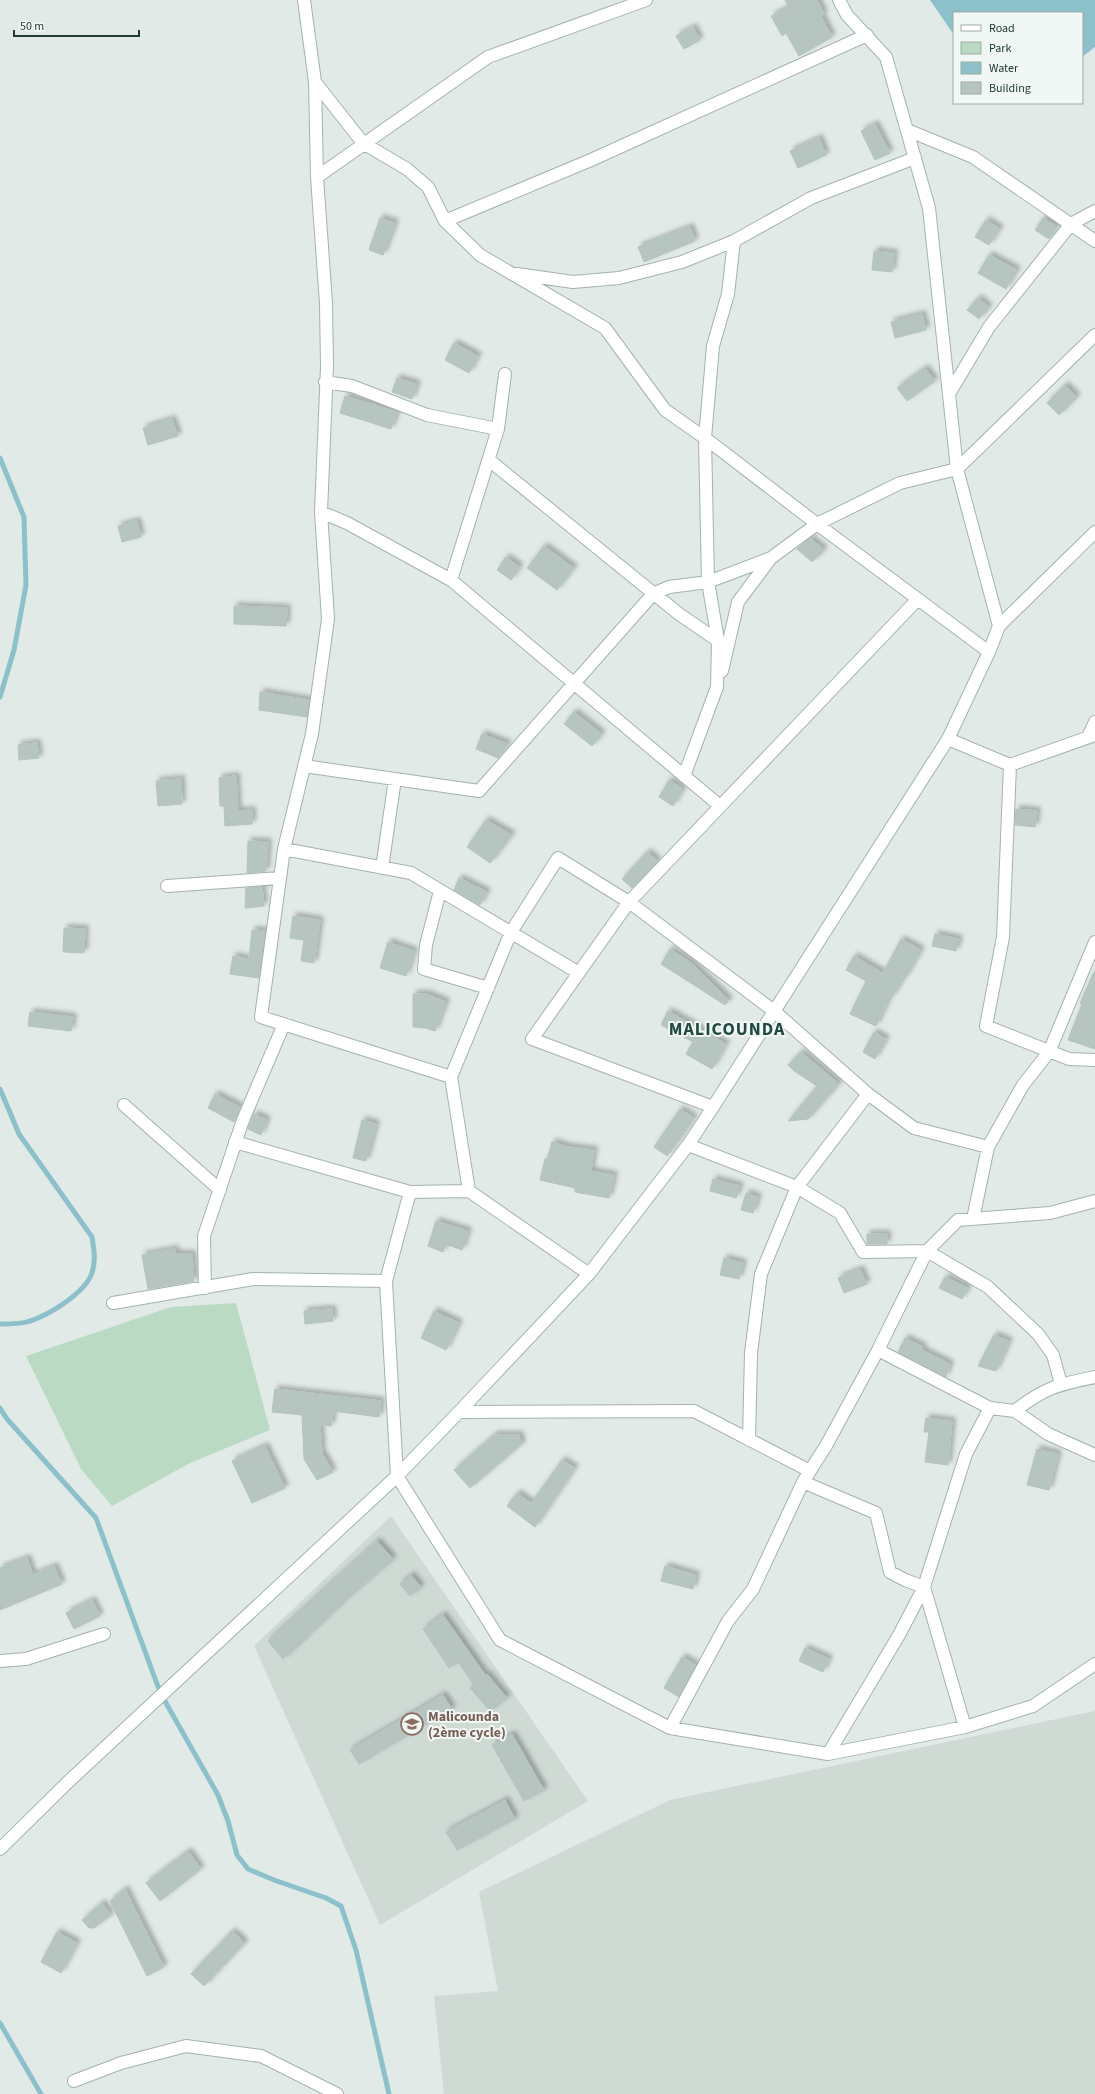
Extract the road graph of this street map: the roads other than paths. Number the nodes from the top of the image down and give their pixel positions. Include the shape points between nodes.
1 (304, 0) edge
2 (646, 0) edge
3 (839, 0) edge
4 (867, 35) junction
5 (315, 82) junction
6 (907, 130) junction
7 (363, 143) junction
8 (915, 158) junction
9 (317, 177) junction
10 (1095, 211) edge
11 (445, 221) junction
12 (1071, 224) junction
13 (734, 241) junction
14 (1095, 241) edge
15 (512, 273) junction
16 (1095, 335) edge
17 (505, 374) dead end
18 (325, 382) junction
19 (948, 394) junction
20 (498, 429) junction
21 (706, 438) junction
22 (489, 460) junction
23 (956, 469) junction
24 (321, 512) junction
25 (817, 524) junction
26 (1095, 532) edge
27 (771, 558) junction
28 (450, 580) junction
29 (708, 582) junction
30 (653, 594) junction
31 (918, 599) junction
32 (999, 626) junction
33 (718, 640) junction
34 (728, 649) junction
35 (989, 652) junction
36 (575, 684) junction
37 (717, 688) junction
38 (1095, 722) edge
39 (1091, 736) edge
40 (948, 739) junction
41 (1010, 765) junction
42 (304, 766) junction
43 (684, 776) junction
44 (395, 779) junction
45 (720, 806) junction
46 (284, 848) junction
47 (382, 868) junction
48 (280, 878) junction
49 (168, 886) dead end
50 (440, 891) junction
51 (629, 902) junction
52 (511, 932) junction
53 (1095, 942) edge
54 (579, 973) junction
55 (488, 988) junction
56 (774, 1011) junction
57 (284, 1024) junction
58 (1049, 1052) junction
59 (1095, 1060) edge
60 (451, 1077) junction
61 (868, 1094) junction
62 (124, 1105) dead end
63 (713, 1108) junction
64 (235, 1142) junction
65 (688, 1145) junction
66 (988, 1147) junction
67 (797, 1187) junction
68 (220, 1190) junction
69 (469, 1191) junction
70 (410, 1192) junction
71 (1095, 1201) edge
72 (973, 1219) junction
73 (927, 1251) junction
74 (589, 1274) junction
75 (386, 1281) junction
76 (205, 1288) junction
77 (113, 1303) dead end
78 (878, 1350) junction
79 (1095, 1377) edge
80 (1061, 1384) junction
81 (990, 1408) junction
82 (459, 1412) junction
83 (1015, 1412) junction
84 (749, 1440) junction
85 (1095, 1455) edge
86 (397, 1476) junction
87 (807, 1476) junction
88 (924, 1587) junction
89 (104, 1634) dead end
90 (0, 1661) edge
91 (1095, 1664) edge
92 (965, 1727) junction
93 (670, 1728) junction
94 (828, 1754) junction
95 (1, 1845) edge
96 (74, 2082) dead end
97 (336, 2094) edge

1 - 5 street
2 - 7 street via 488,57
3 - 4 street via 847,15
4 - 6 street via 886,57
4 - 11 street via 591,160
5 - 7 street
5 - 9 street
6 - 8 street
6 - 12 street via 973,157
7 - 9 street
7 - 11 street via 407,169 428,187
8 - 13 street via 812,198
8 - 19 street via 929,208
9 - 18 street via 326,303
10 - 12 street
11 - 15 street via 480,254
12 - 14 street
12 - 19 street via 990,327
13 - 15 street via 682,262 619,278 573,282
13 - 21 street via 728,294 714,346
15 - 21 street via 604,328 665,410
16 - 23 street
17 - 20 street
18 - 20 street via 352,386 427,415
18 - 24 street
19 - 23 street
20 - 22 street
21 - 25 street
21 - 29 street
22 - 28 street
22 - 30 street
23 - 25 street via 900,483
23 - 32 street
24 - 28 street via 347,523
24 - 42 street via 328,619 312,734
25 - 27 street
25 - 31 street
26 - 32 street
27 - 29 street
27 - 34 street via 738,602
28 - 36 street
29 - 30 street via 669,587
29 - 33 street
30 - 33 street
30 - 36 street
31 - 35 street
31 - 45 street
32 - 35 street
33 - 34 street
33 - 37 street
34 - 37 street
35 - 40 street
36 - 43 street
36 - 44 street via 479,791
37 - 43 street
38 - 39 street
39 - 41 street
40 - 41 street
40 - 56 street
41 - 58 street via 1003,937 986,1026
42 - 44 street
42 - 46 street
43 - 45 street
44 - 47 street
45 - 51 street
46 - 47 street
46 - 48 street
47 - 50 street via 411,873
48 - 49 street
48 - 57 street via 261,1017
50 - 52 street
50 - 55 street via 426,946 424,969
51 - 52 street via 558,858
51 - 54 street
51 - 56 street
52 - 54 street
52 - 55 street
53 - 58 street
54 - 63 street via 532,1039
55 - 60 street
56 - 61 street
56 - 63 street
57 - 60 street
57 - 64 street
58 - 59 street via 1069,1059
58 - 66 street via 1023,1085
60 - 69 street
61 - 66 street via 914,1128
61 - 67 street
62 - 68 street
63 - 65 street
64 - 68 street
64 - 70 street
65 - 67 street
65 - 74 street
66 - 72 street
67 - 73 street via 840,1213 863,1252
67 - 84 street via 761,1274 751,1353
68 - 76 street via 204,1236
69 - 70 street
69 - 74 street
70 - 75 street
71 - 72 street via 1050,1213
72 - 73 street via 958,1220
73 - 78 street
73 - 80 street via 988,1287 1038,1334 1053,1355
74 - 82 street
75 - 76 street via 253,1279
75 - 86 street
76 - 77 street
78 - 81 street
78 - 87 street
79 - 80 street
80 - 83 street via 1033,1396
81 - 83 street
81 - 88 street via 966,1454
82 - 84 street via 694,1411
82 - 86 street
83 - 85 street via 1048,1434
84 - 87 street
86 - 93 street via 500,1640
86 - 95 street
87 - 88 street via 876,1513 890,1572
87 - 93 street via 753,1589 728,1621
88 - 92 street
88 - 94 street via 899,1635
89 - 90 street via 26,1659
91 - 92 street via 1034,1706
92 - 94 street
93 - 94 street
96 - 97 street via 121,2063 186,2046 261,2056

